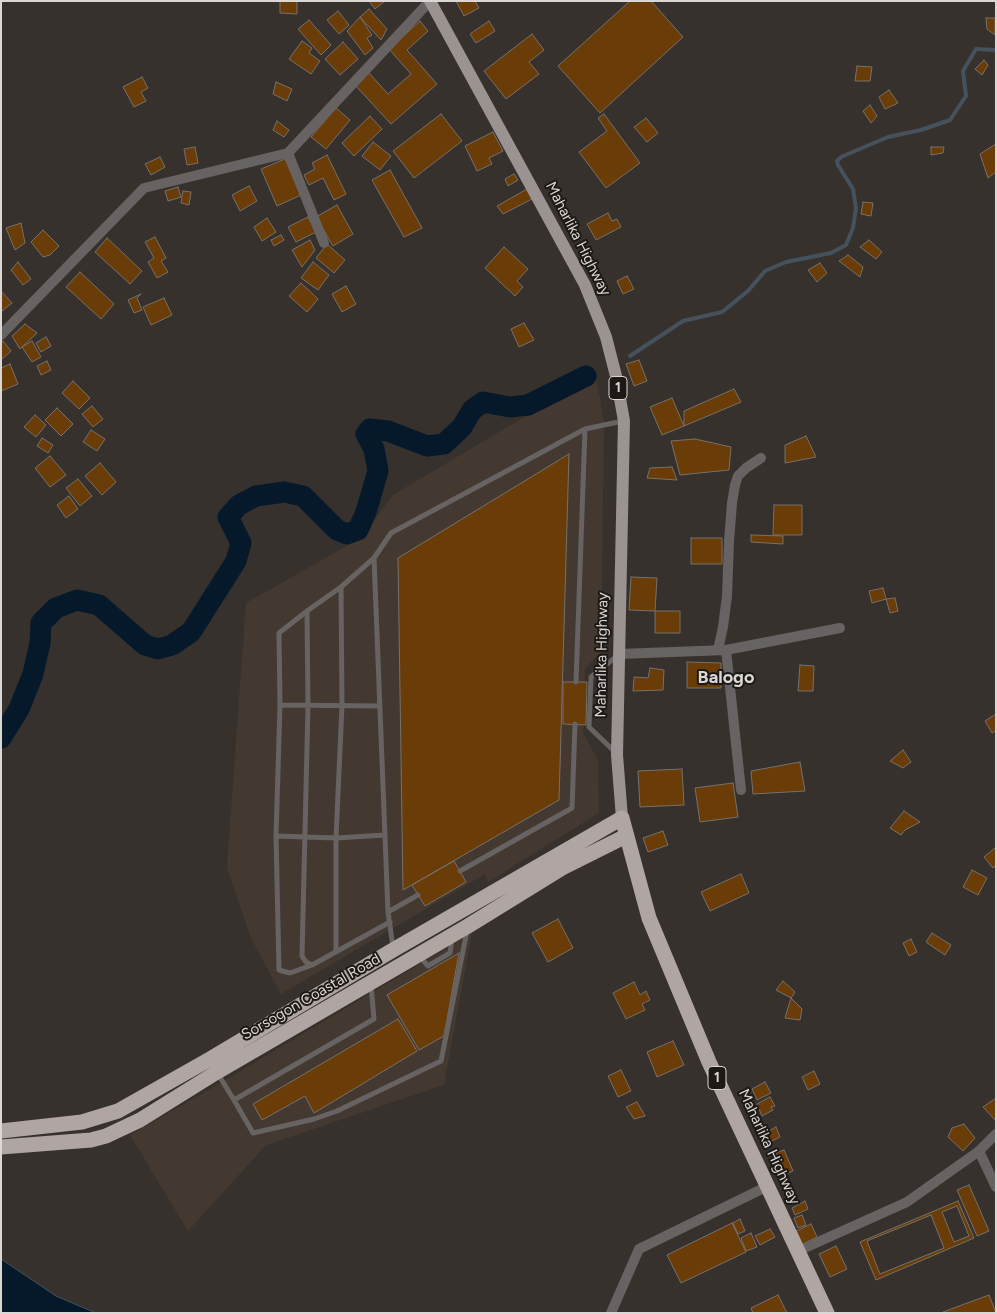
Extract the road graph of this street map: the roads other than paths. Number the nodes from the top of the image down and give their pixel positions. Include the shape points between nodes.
1 (430, 1) edge
2 (288, 153) junction
3 (324, 244) dead end
4 (1, 335) edge
5 (624, 421) junction
6 (585, 429) junction
7 (761, 458) dead end
8 (374, 558) junction
9 (341, 587) junction
10 (307, 611) junction
11 (840, 628) dead end
12 (722, 650) junction
13 (619, 654) junction
14 (576, 682) dead end
15 (280, 705) junction
16 (308, 706) junction
17 (342, 706) junction
18 (380, 706) junction
19 (574, 724) dead end
20 (617, 755) junction
21 (741, 790) dead end
22 (622, 818) junction
23 (385, 835) junction
24 (276, 836) junction
25 (306, 836) junction
26 (626, 836) junction
27 (336, 838) junction
28 (460, 871) dead end
29 (418, 895) dead end
30 (388, 912) junction
31 (390, 922) junction
32 (468, 926) junction
33 (393, 950) junction
34 (336, 952) junction
35 (312, 965) junction
36 (370, 982) junction
37 (217, 1072) junction
38 (234, 1100) junction
39 (65, 1124) junction
40 (1, 1131) edge
41 (996, 1134) edge
42 (72, 1142) junction
43 (1, 1147) edge
44 (979, 1151) junction
45 (768, 1186) junction
46 (996, 1187) edge
47 (798, 1251) junction
48 (611, 1313) edge
49 (827, 1313) edge

1 - 2 street
1 - 5 main road, Maharlika Highway / 1 via 585,285 606,337
2 - 3 street
2 - 4 street via 144,188
5 - 6 lane
5 - 13 main road, Maharlika Highway / 1
6 - 8 lane via 390,533
6 - 14 lane
7 - 12 street via 738,476 735,485
8 - 9 lane
8 - 18 lane
9 - 10 lane
9 - 17 lane
10 - 15 lane via 279,633
10 - 16 lane
11 - 12 street
12 - 13 street
12 - 21 street
13 - 20 main road, Maharlika Highway / 1
13 - 20 lane via 591,677 590,727
15 - 16 lane
15 - 24 lane
16 - 17 lane
16 - 25 lane
17 - 18 lane
17 - 27 lane
18 - 23 lane
19 - 28 lane via 572,808
20 - 22 main road, Maharlika Highway / 1
22 - 26 highway, Maharlika Highway / 1
22 - 33 highway, Sorsogon Coastal Road
23 - 27 lane
23 - 30 lane
24 - 25 lane
24 - 35 lane via 279,970 290,973
25 - 27 lane
25 - 35 lane via 302,956
26 - 32 highway, Sorsogon Coastal Road via 562,868
26 - 45 highway, Maharlika Highway / 1 via 649,918 709,1062
27 - 34 lane
29 - 30 lane
30 - 31 lane
31 - 33 lane
31 - 34 lane
32 - 36 highway, Sorsogon Coastal Road
32 - 38 lane via 441,1061 337,1111 253,1133
33 - 39 highway, Sorsogon Coastal Road via 118,1111
34 - 35 lane
36 - 37 highway, Sorsogon Coastal Road
36 - 38 lane via 374,1019
37 - 38 lane
37 - 42 highway, Sorsogon Coastal Road via 122,1129 91,1140
39 - 40 highway, Sorsogon Coastal Road
39 - 42 highway
41 - 44 street
42 - 43 highway, Sorsogon Coastal Road
44 - 46 street
44 - 47 street via 907,1202
45 - 47 highway, Maharlika Highway / 1
45 - 48 street via 639,1249
47 - 49 highway, Maharlika Highway / 1

